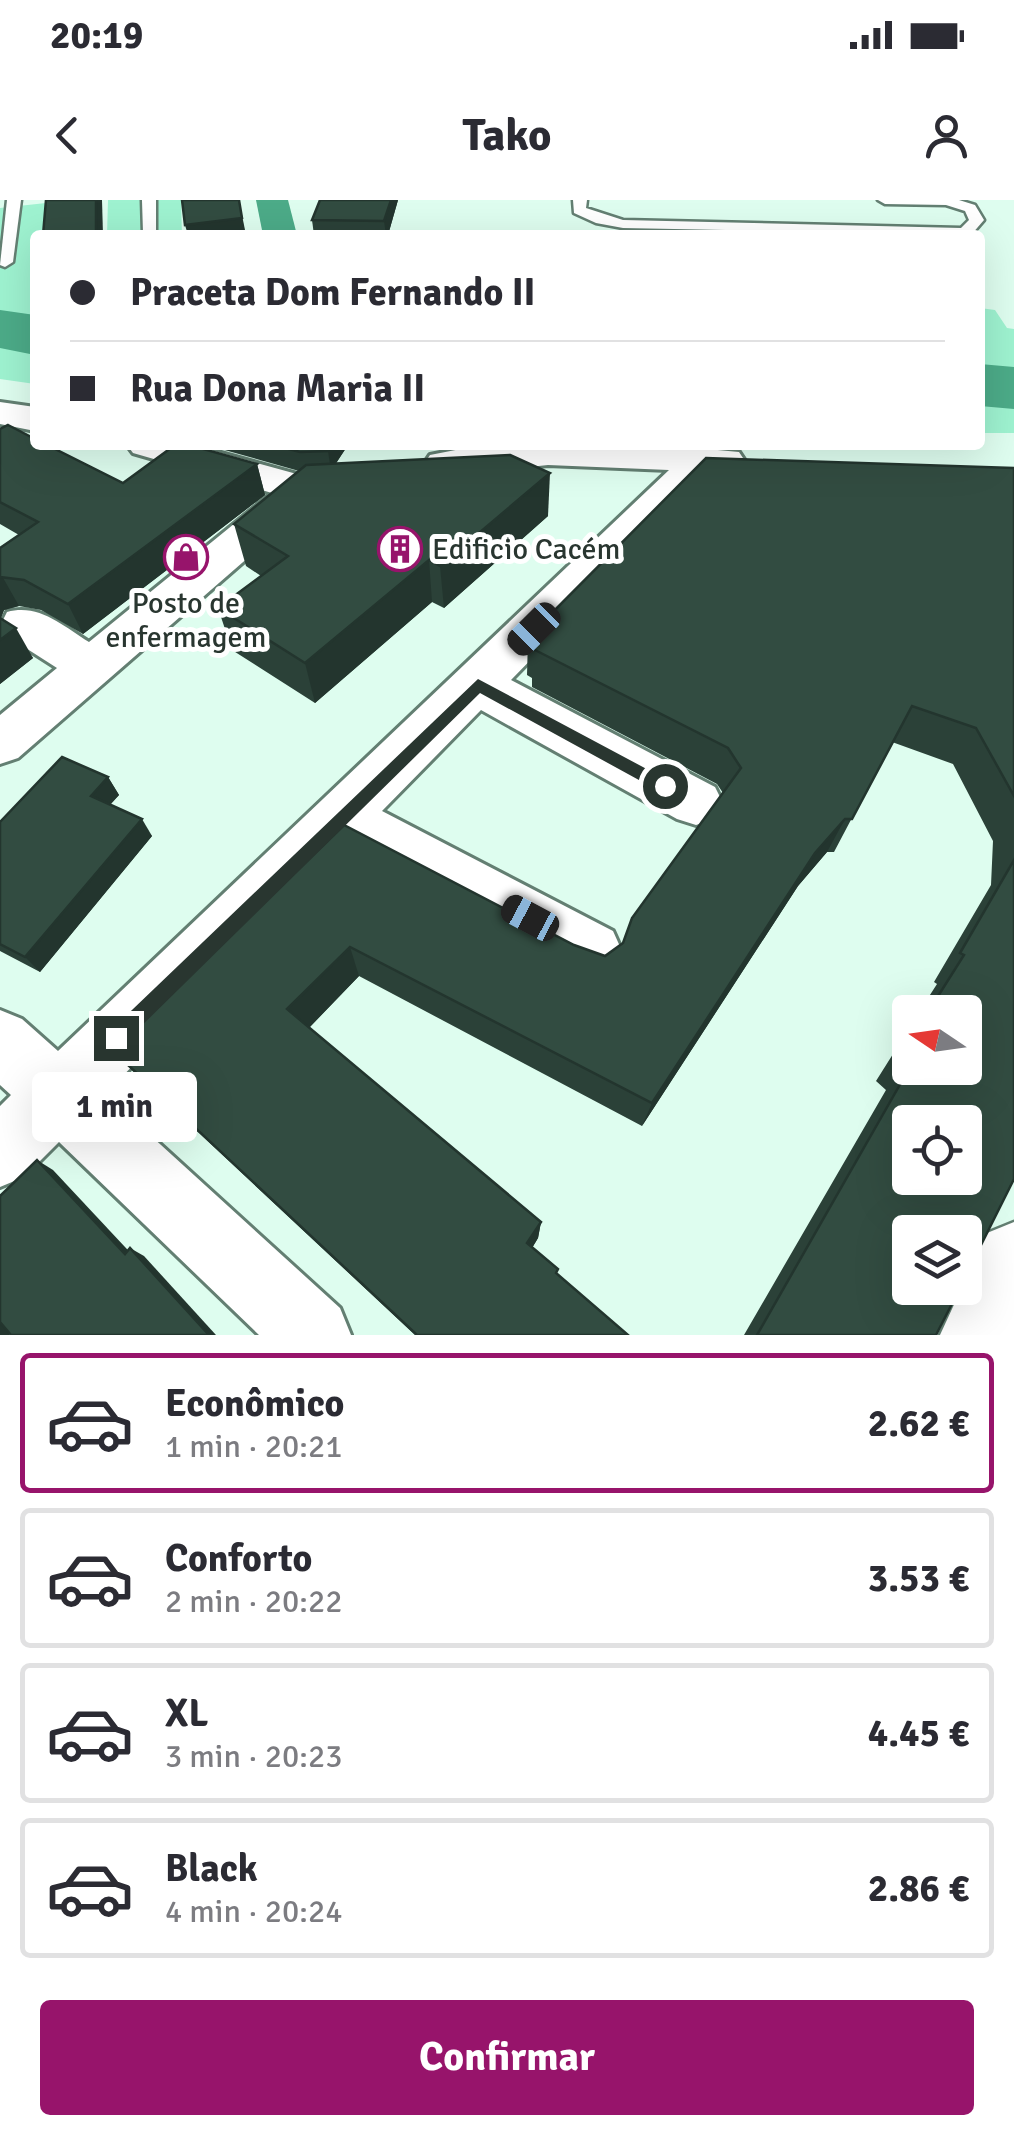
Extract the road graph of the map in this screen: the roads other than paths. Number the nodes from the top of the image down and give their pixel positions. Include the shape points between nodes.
1 (14, 200) edge
2 (150, 200) edge
3 (580, 200) edge
4 (885, 200) edge
5 (150, 230) edge
6 (851, 230) edge
7 (968, 230) edge
8 (5, 262) dead end
9 (0, 413) edge
10 (30, 418) edge
11 (164, 450) edge
12 (703, 460) junction
13 (762, 462) edge
14 (304, 489) junction
15 (24, 624) dead end
16 (92, 667) junction
17 (478, 685) junction
18 (0, 744) edge
19 (696, 804) dead end
20 (343, 817) junction
21 (592, 951) edge
22 (0, 1041) edge
23 (59, 1094) junction
24 (0, 1153) edge
25 (1014, 1260) edge
26 (313, 1335) edge
27 (978, 1335) edge

1 - 8 lane
2 - 5 lane
3 - 6 lane via 580,210 623,224
4 - 7 lane via 970,208 977,220
9 - 10 street
11 - 14 street
12 - 13 street
12 - 14 street via 472,457 350,487
12 - 17 street
14 - 16 street
15 - 16 street
16 - 18 street
17 - 19 street
17 - 20 street
20 - 21 street
20 - 23 street
22 - 23 street
23 - 24 street
23 - 26 street
25 - 27 street

